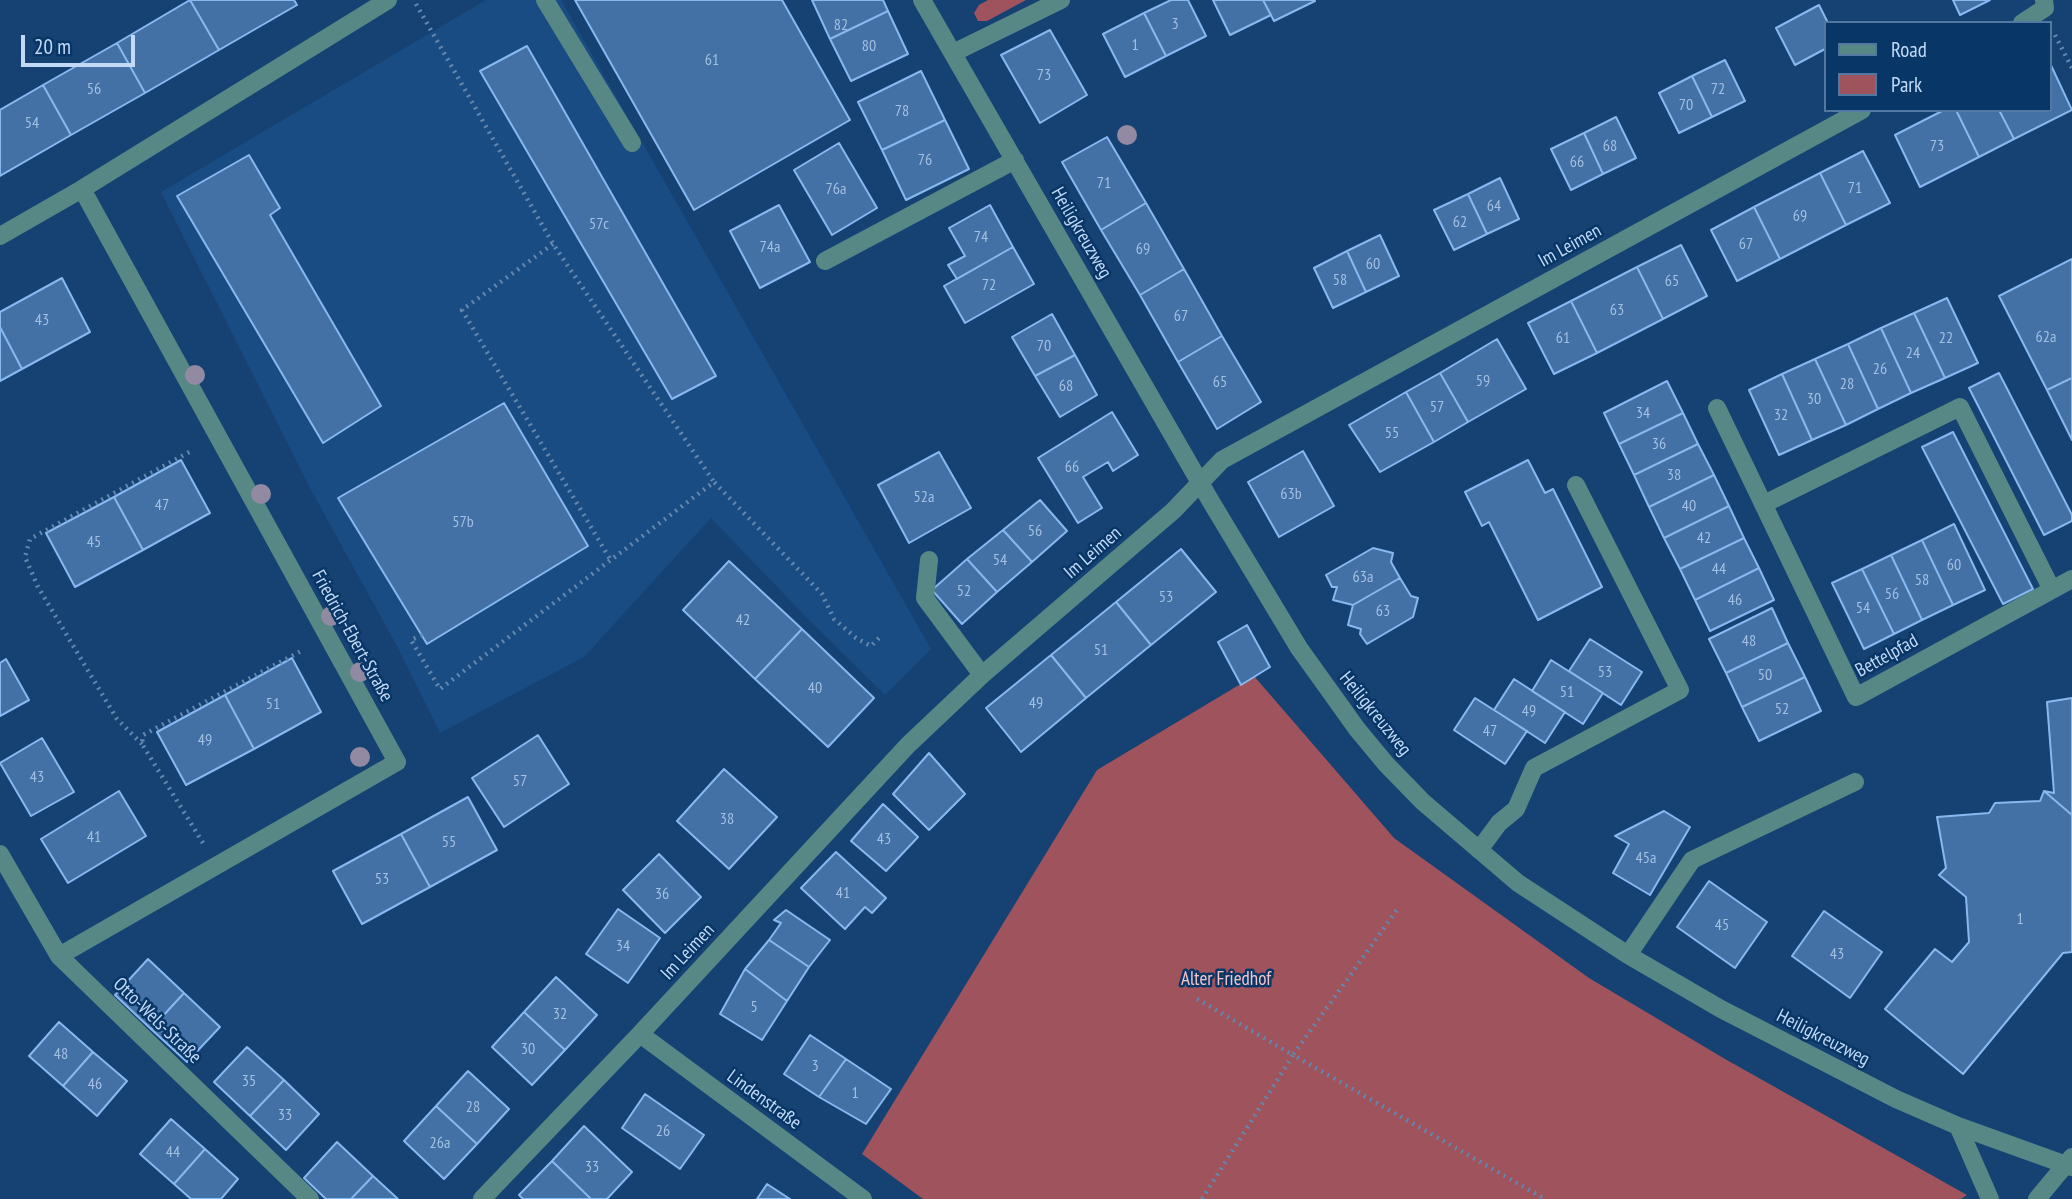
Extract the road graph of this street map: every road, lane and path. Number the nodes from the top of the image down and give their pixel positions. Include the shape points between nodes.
1 (388, 0) edge
2 (414, 0) edge
3 (545, 0) edge
4 (922, 0) edge
5 (1061, 0) edge
6 (2044, 4) edge
7 (2023, 21) edge
8 (953, 53) junction
9 (2072, 68) edge
10 (1858, 112) edge
11 (632, 143) dead end
12 (1014, 160) junction
13 (82, 189) junction
14 (0, 236) edge
15 (553, 244) junction
16 (825, 261) dead end
17 (1717, 408) dead end
18 (218, 436) junction
19 (714, 482) junction
20 (1202, 483) junction
21 (1576, 485) dead end
22 (1764, 504) junction
23 (610, 559) junction
24 (929, 560) dead end
25 (2072, 579) edge
26 (2052, 590) junction
27 (422, 635) dead end
28 (882, 635) dead end
29 (328, 636) junction
30 (982, 675) junction
31 (142, 744) junction
32 (1855, 782) dead end
33 (1479, 850) junction
34 (0, 854) edge
35 (217, 865) junction
36 (1399, 907) dead end
37 (1628, 955) junction
38 (59, 956) junction
39 (1196, 999) dead end
40 (640, 1034) junction
41 (1293, 1055) junction
42 (1958, 1126) junction
43 (2070, 1163) edge
44 (310, 1199) edge
45 (482, 1199) edge
46 (863, 1199) edge
47 (1202, 1199) edge
48 (1545, 1199) edge
49 (1990, 1199) edge
50 (2037, 1199) edge

1 - 13 street
2 - 15 path
3 - 11 street
4 - 8 street, Heiligkreuzweg
5 - 8 street
6 - 7 street
6 - 9 path
8 - 12 street, Heiligkreuzweg
10 - 20 street, Im Leimen via 1222,460
12 - 16 street
12 - 20 street, Heiligkreuzweg
13 - 14 street
13 - 18 street, Friedrich-Ebert-Straße
15 - 19 path
15 - 23 path via 462,310
17 - 22 street, Bettelpfad
18 - 29 street, Friedrich-Ebert-Straße
18 - 31 path via 30,539 25,557 38,587 117,719
19 - 23 path
19 - 28 path via 822,594 834,619 871,646
20 - 30 street, Im Leimen
20 - 33 street, Heiligkreuzweg via 1298,648 1343,710 1386,764
21 - 33 street via 1680,690 1534,768 1516,809
22 - 26 street via 1960,407
22 - 26 street, Bettelpfad via 1856,697
23 - 27 path via 440,689 411,640
24 - 30 street via 925,598
25 - 26 street, Bettelpfad
29 - 31 path via 143,735
29 - 35 street, Friedrich-Ebert-Straße via 397,762
30 - 40 street, Im Leimen via 908,744
31 - 35 path
32 - 37 street via 1692,860
33 - 37 street, Heiligkreuzweg via 1518,883
34 - 38 street, Otto-Wels-Straße
35 - 38 street, Friedrich-Ebert-Straße
36 - 41 path
37 - 42 street, Heiligkreuzweg via 1721,1009
38 - 44 street, Otto-Wels-Straße
39 - 41 path
40 - 45 street, Im Leimen
40 - 46 street, Lindenstraße
41 - 47 path
41 - 48 path
42 - 43 street, Heiligkreuzweg
42 - 49 street
43 - 50 street

